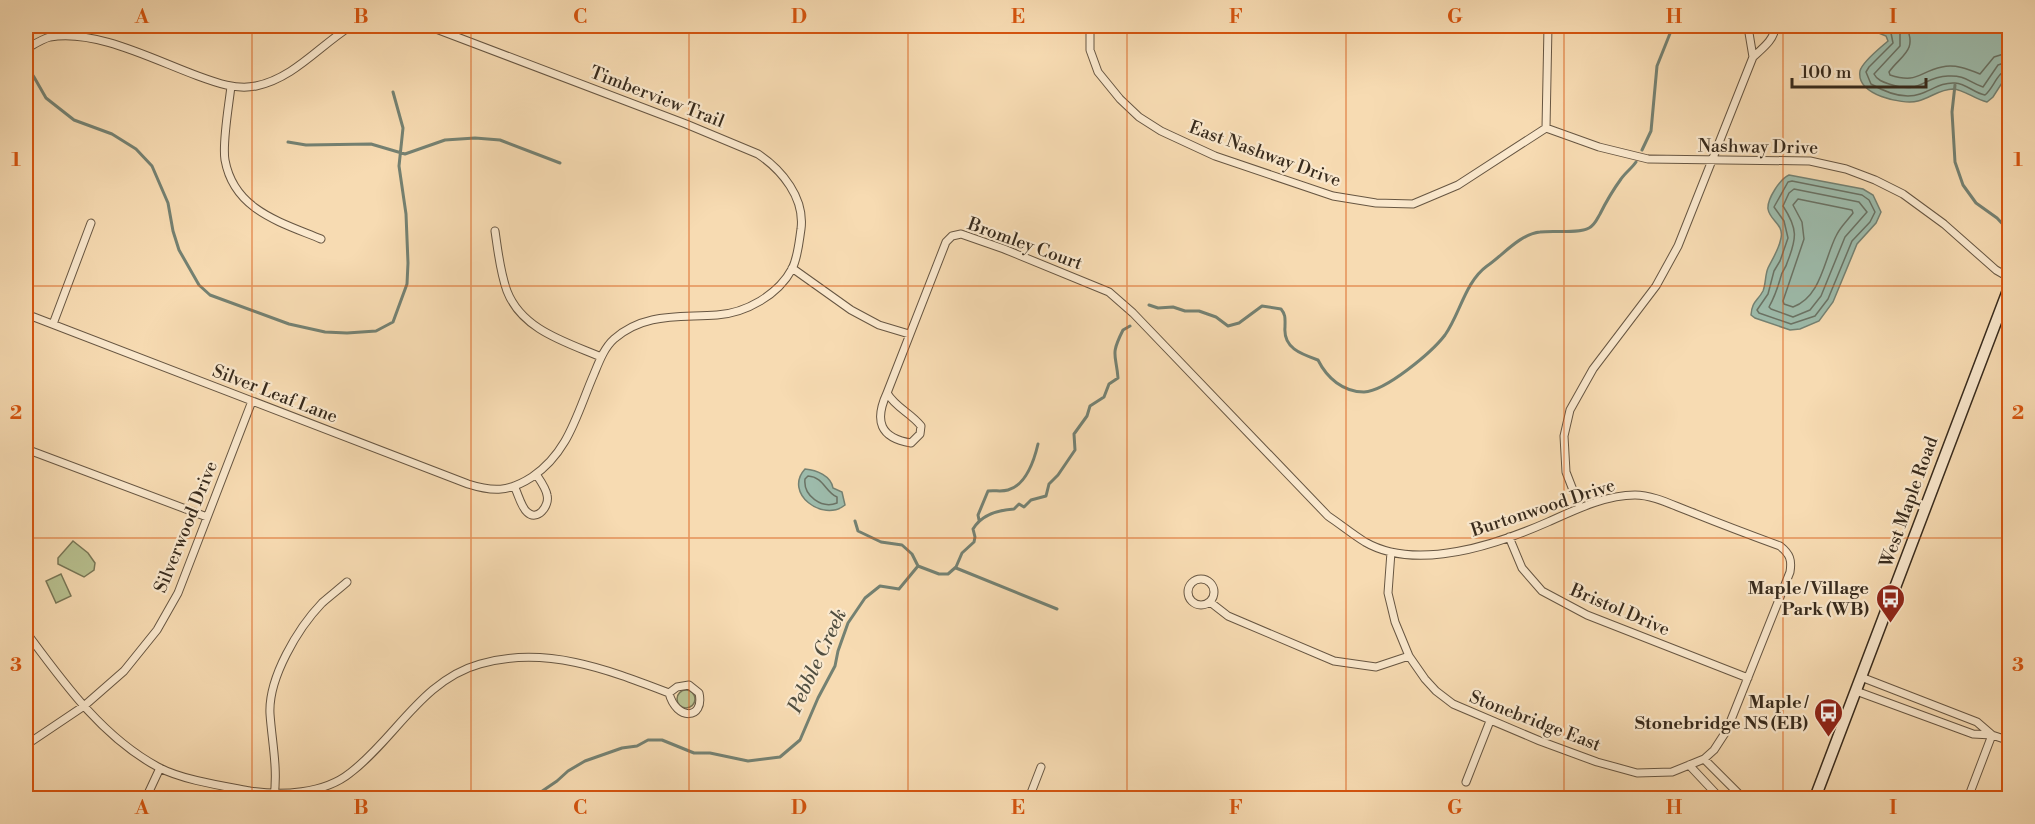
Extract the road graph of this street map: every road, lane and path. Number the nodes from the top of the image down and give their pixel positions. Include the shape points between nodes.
1 (350, 26) edge
2 (421, 26) edge
3 (1090, 26) edge
4 (1548, 26) edge
5 (1751, 26) edge
6 (1775, 26) edge
7 (26, 49) edge
8 (1753, 57) junction
9 (231, 86) junction
10 (1546, 128) junction
11 (1712, 161) junction
12 (91, 223) dead end
13 (495, 231) dead end
14 (321, 239) dead end
15 (792, 268) junction
16 (2010, 278) edge
17 (2009, 290) edge
18 (26, 314) edge
19 (1140, 319) joint
20 (53, 324) junction
21 (909, 334) junction
22 (601, 357) junction
23 (887, 393) junction
24 (252, 401) junction
25 (26, 449) edge
26 (536, 474) junction
27 (514, 486) junction
28 (1580, 508) junction
29 (207, 517) junction
30 (1509, 537) junction
31 (1391, 552) junction
32 (347, 582) dead end
33 (1210, 602) dead end
34 (26, 632) edge
35 (1409, 656) junction
36 (1861, 677) junction
37 (1748, 678) junction
38 (1856, 691) junction
39 (669, 693) junction
40 (84, 706) junction
41 (1490, 721) junction
42 (1992, 735) junction
43 (2010, 741) edge
44 (26, 745) edge
45 (1704, 759) junction
46 (1689, 765) junction
47 (1041, 767) dead end
48 (160, 768) junction
49 (1466, 782) dead end
50 (274, 796) edge
51 (146, 798) edge
52 (1029, 798) edge
53 (1720, 798) edge
54 (1751, 798) edge
55 (1815, 798) edge
56 (1968, 798) edge

1 - 9 street via 288,74 257,86
2 - 15 street, Timberview Trail via 686,124 768,160 785,178 800,208 802,224
3 - 10 street, East Nashway Drive via 1090,50 1098,72 1139,117 1161,132 1215,156 1333,196 1413,204 1458,185
4 - 10 street
5 - 8 street
6 - 8 street via 1775,33
7 - 9 street via 47,38 92,37
8 - 11 street
9 - 14 street via 225,160 237,190 250,206
10 - 11 street, Nashway Drive via 1648,159
11 - 16 street, Nashway Drive via 1810,161 1875,180 1903,194
11 - 28 street via 1678,246 1656,286 1593,369 1570,410 1564,436 1566,472
12 - 20 street
13 - 22 street via 508,293 527,321
15 - 21 street via 851,310 879,325
15 - 22 street, Silver Leaf Lane via 771,293 738,311 655,318 626,329
17 - 36 main road, West Maple Road
18 - 20 street, Silver Leaf Lane
19 - 21 street, Bromley Court via 1109,292 957,234 946,242
19 - 31 street, Burtonwood Drive via 1328,516 1366,543
20 - 24 street, Silver Leaf Lane
21 - 23 street, Bromley Court
22 - 26 street, Silver Leaf Lane via 565,444
23 - 23 street, Bromley Court via 921,426 920,434 911,443 892,438 882,425 880,410
24 - 27 street, Silver Leaf Lane via 468,484 500,490
24 - 29 street, Silverwood Drive
25 - 29 street
26 - 27 street, Silver Leaf Lane
26 - 27 street via 548,496 541,513 525,512
28 - 30 street, Burtonwood Drive
28 - 37 street, Burtonwood Drive via 1614,497 1647,497 1780,546 1788,553 1792,562 1790,572
29 - 40 street, Silverwood Drive via 178,593 157,630 124,671
30 - 31 street, Burtonwood Drive via 1451,553
30 - 37 street, Bristol Drive via 1522,568 1542,591 1587,615
31 - 35 street, Stonebridge East via 1388,593
32 - 50 street via 321,605 295,640 274,686 270,712 275,753
33 - 35 street via 1228,616 1334,661 1376,667
34 - 40 street
35 - 41 street, Stonebridge East via 1436,691 1453,704
36 - 38 main road, West Maple Road
36 - 42 street via 1977,722
37 - 45 street via 1727,730
38 - 42 street via 1973,734
38 - 55 main road, West Maple Road
39 - 39 street via 675,708 686,714 697,709 700,702 699,693 689,685
39 - 50 street via 569,660 522,658 480,663 432,690 349,775 303,792
40 - 44 street, Silverwood Drive
40 - 48 street via 129,748
41 - 46 street, Stonebridge East via 1637,773 1672,772
41 - 49 street
42 - 43 street
42 - 56 street
45 - 46 street, Stonebridge East
45 - 54 street via 1739,794
46 - 53 street
47 - 52 street
48 - 50 street via 211,784
48 - 51 street

